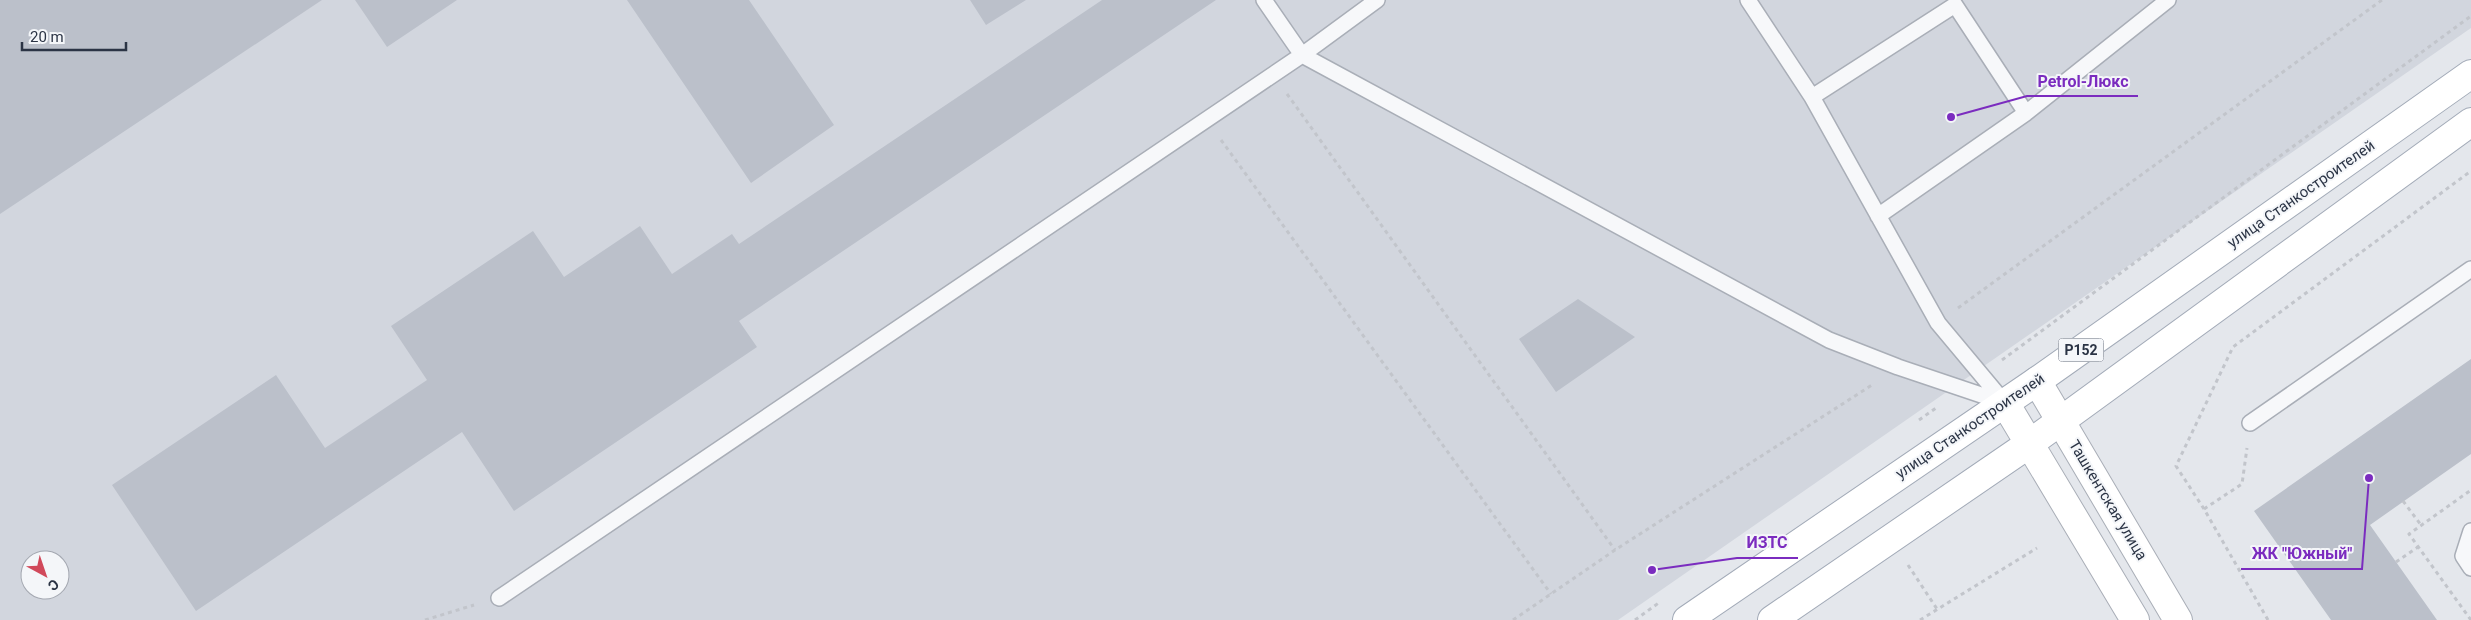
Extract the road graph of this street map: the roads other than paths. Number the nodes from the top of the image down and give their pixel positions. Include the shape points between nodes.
1 (1264, 0) edge
2 (1377, 0) edge
3 (1748, 0) edge
4 (2168, 0) edge
5 (1302, 55) junction
6 (2471, 74) edge
7 (1812, 97) junction
8 (2026, 113) junction
9 (2471, 122) edge
10 (1878, 216) junction
11 (2471, 269) edge
12 (2037, 381) junction
13 (2005, 403) junction
14 (2060, 421) junction
15 (2250, 423) road end
16 (2029, 444) junction
17 (2471, 531) edge
18 (2471, 568) edge
19 (499, 598) road end
20 (1687, 620) edge
21 (1772, 620) edge
22 (2135, 620) edge
23 (2178, 620) edge

1 - 5 lane
2 - 5 lane
3 - 7 lane
4 - 8 lane
5 - 13 lane via 1829,340
5 - 19 lane
6 - 12 main road, улица Станкостроителей / Р152
7 - 8 lane via 1954,5
7 - 10 lane
8 - 10 lane
9 - 14 main road
10 - 13 lane via 1938,323
11 - 15 lane
12 - 13 main road, улица Станкостроителей / Р152
12 - 14 main road, Ташкентская улица
13 - 16 main road
13 - 20 main road, улица Станкостроителей / Р152
14 - 16 main road
14 - 23 main road, Ташкентская улица
16 - 21 main road
16 - 22 main road
17 - 18 lane via 2463,556

